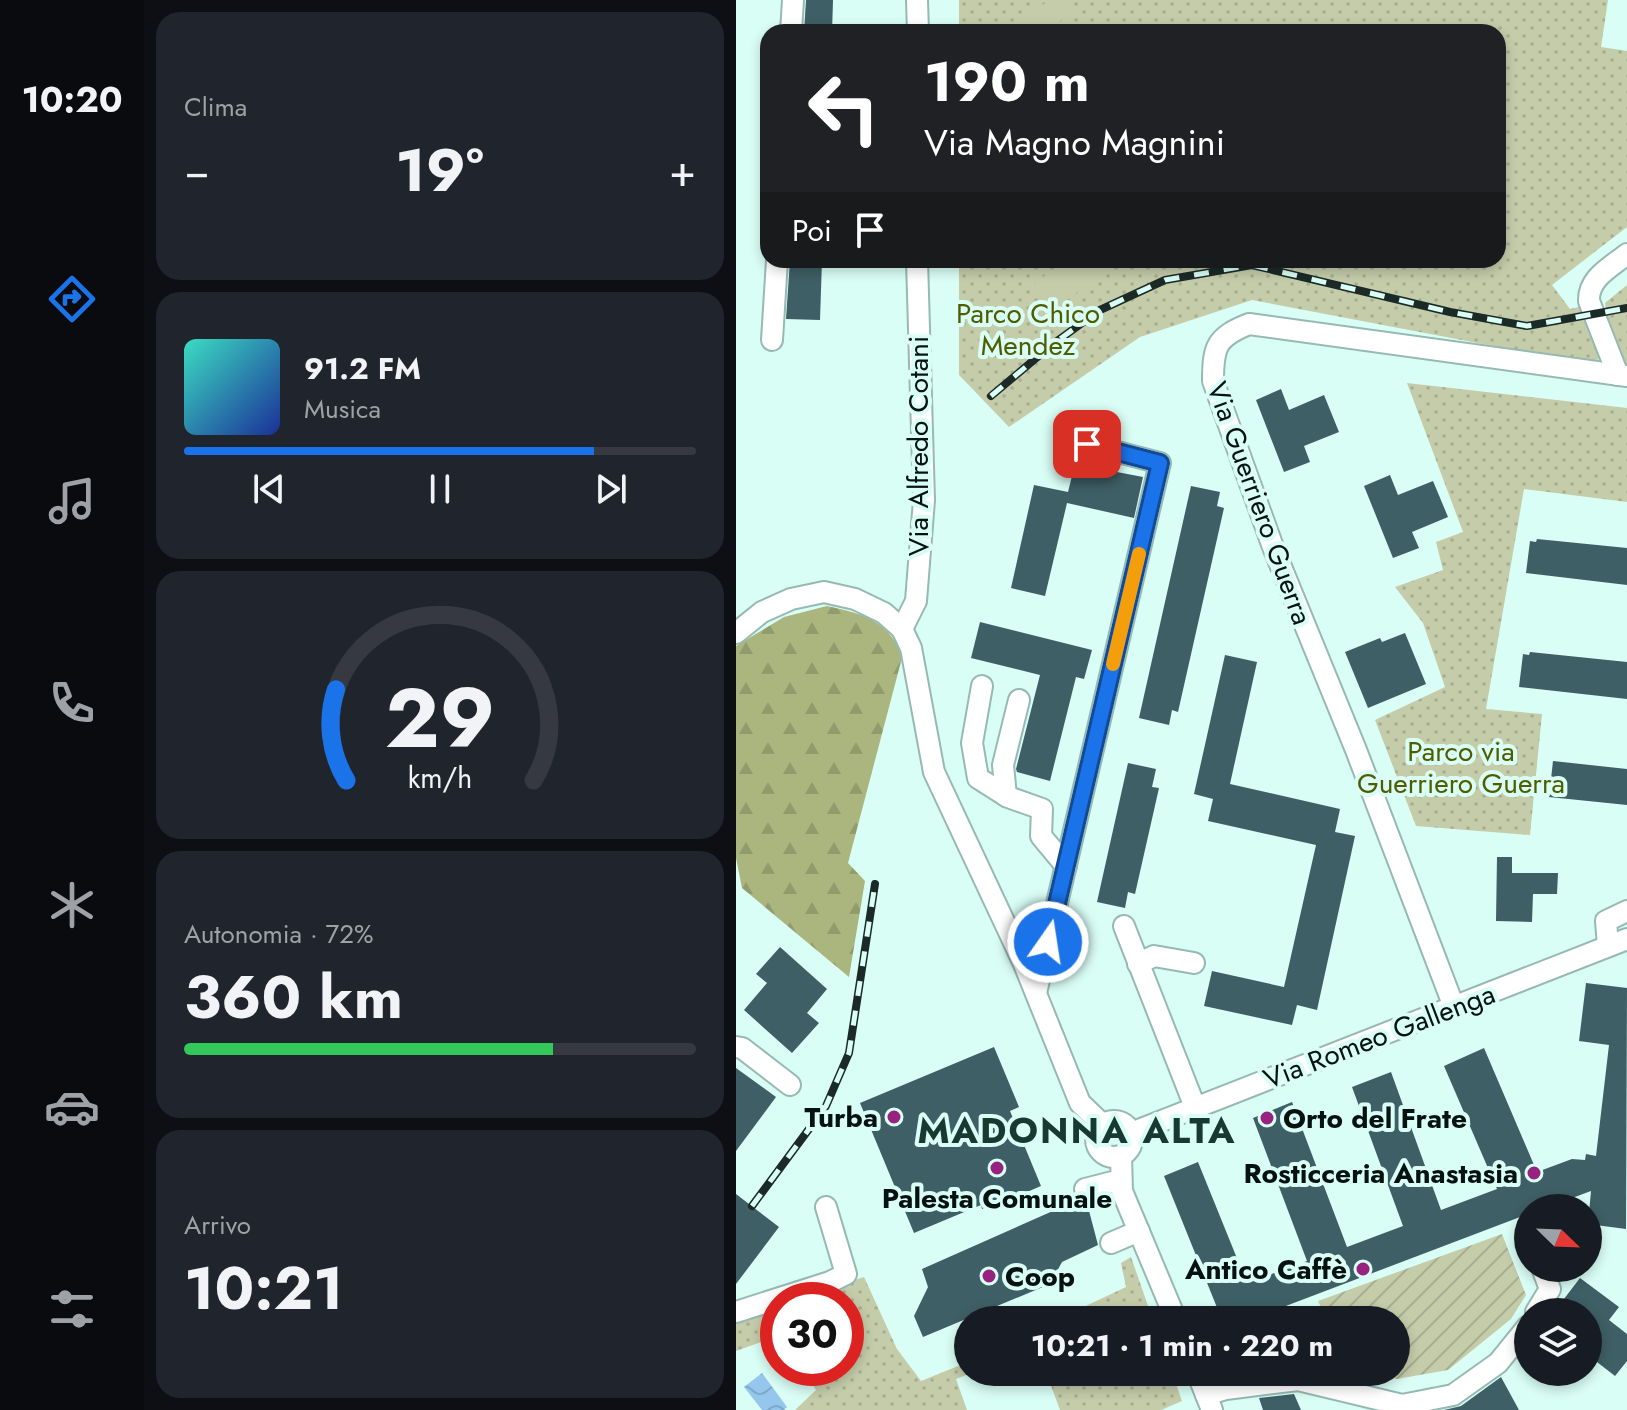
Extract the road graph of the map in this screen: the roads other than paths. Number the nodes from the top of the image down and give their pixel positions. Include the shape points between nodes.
1 (793, 0) edge
2 (917, 0) edge
3 (792, 24) edge
4 (918, 24) edge
5 (1627, 254) edge
6 (776, 268) edge
7 (917, 268) edge
8 (772, 340) dead end
9 (1622, 376) edge
10 (1087, 444) dead end
11 (902, 629) junction
12 (736, 633) edge
13 (982, 686) dead end
14 (1019, 700) dead end
15 (1006, 796) junction
16 (1066, 866) junction
17 (1627, 911) edge
18 (1124, 926) dead end
19 (1618, 943) edge
20 (1194, 963) dead end
21 (1138, 964) junction
22 (1036, 993) junction
23 (1454, 1007) junction
24 (736, 1047) edge
25 (790, 1085) dead end
26 (1195, 1107) junction
27 (1103, 1125) junction
28 (1131, 1133) junction
29 (1121, 1156) junction
30 (1120, 1180) junction
31 (1085, 1189) dead end
32 (826, 1207) dead end
33 (1139, 1231) junction
34 (1111, 1243) dead end
35 (1170, 1306) edge
36 (736, 1312) edge
37 (1514, 1343) edge
38 (1209, 1402) edge

1 - 3 street
2 - 4 street
5 - 9 street via 1595,279 1589,292
6 - 8 street
7 - 11 street, Via Alfredo Cotani via 924,500 916,601
9 - 23 street, Via Guerriero Guerra via 1249,324 1228,332 1213,355 1213,381 1273,547
10 - 16 street via 1160,463
11 - 12 street via 855,599 824,592 762,612
11 - 22 street via 911,648 934,772
13 - 15 street via 972,743 978,778
14 - 15 street via 1003,765
15 - 16 street via 1042,809 1041,836
16 - 22 street
17 - 19 street via 1606,921
18 - 21 street
19 - 23 street, Via Romeo Gallenga
20 - 21 street via 1154,956
21 - 26 street
22 - 27 street via 1080,1103
23 - 26 street, Via Romeo Gallenga
24 - 25 street
26 - 28 street, Via Romeo Gallenga
27 - 28 street via 1119,1122
27 - 29 street via 1096,1136 1098,1148 1108,1156
28 - 29 street via 1131,1144
29 - 30 street
30 - 31 street
30 - 33 street
32 - 36 street via 846,1274
33 - 34 street
33 - 35 street
37 - 38 street via 1498,1363 1453,1395 1402,1405 1298,1380 1226,1389

